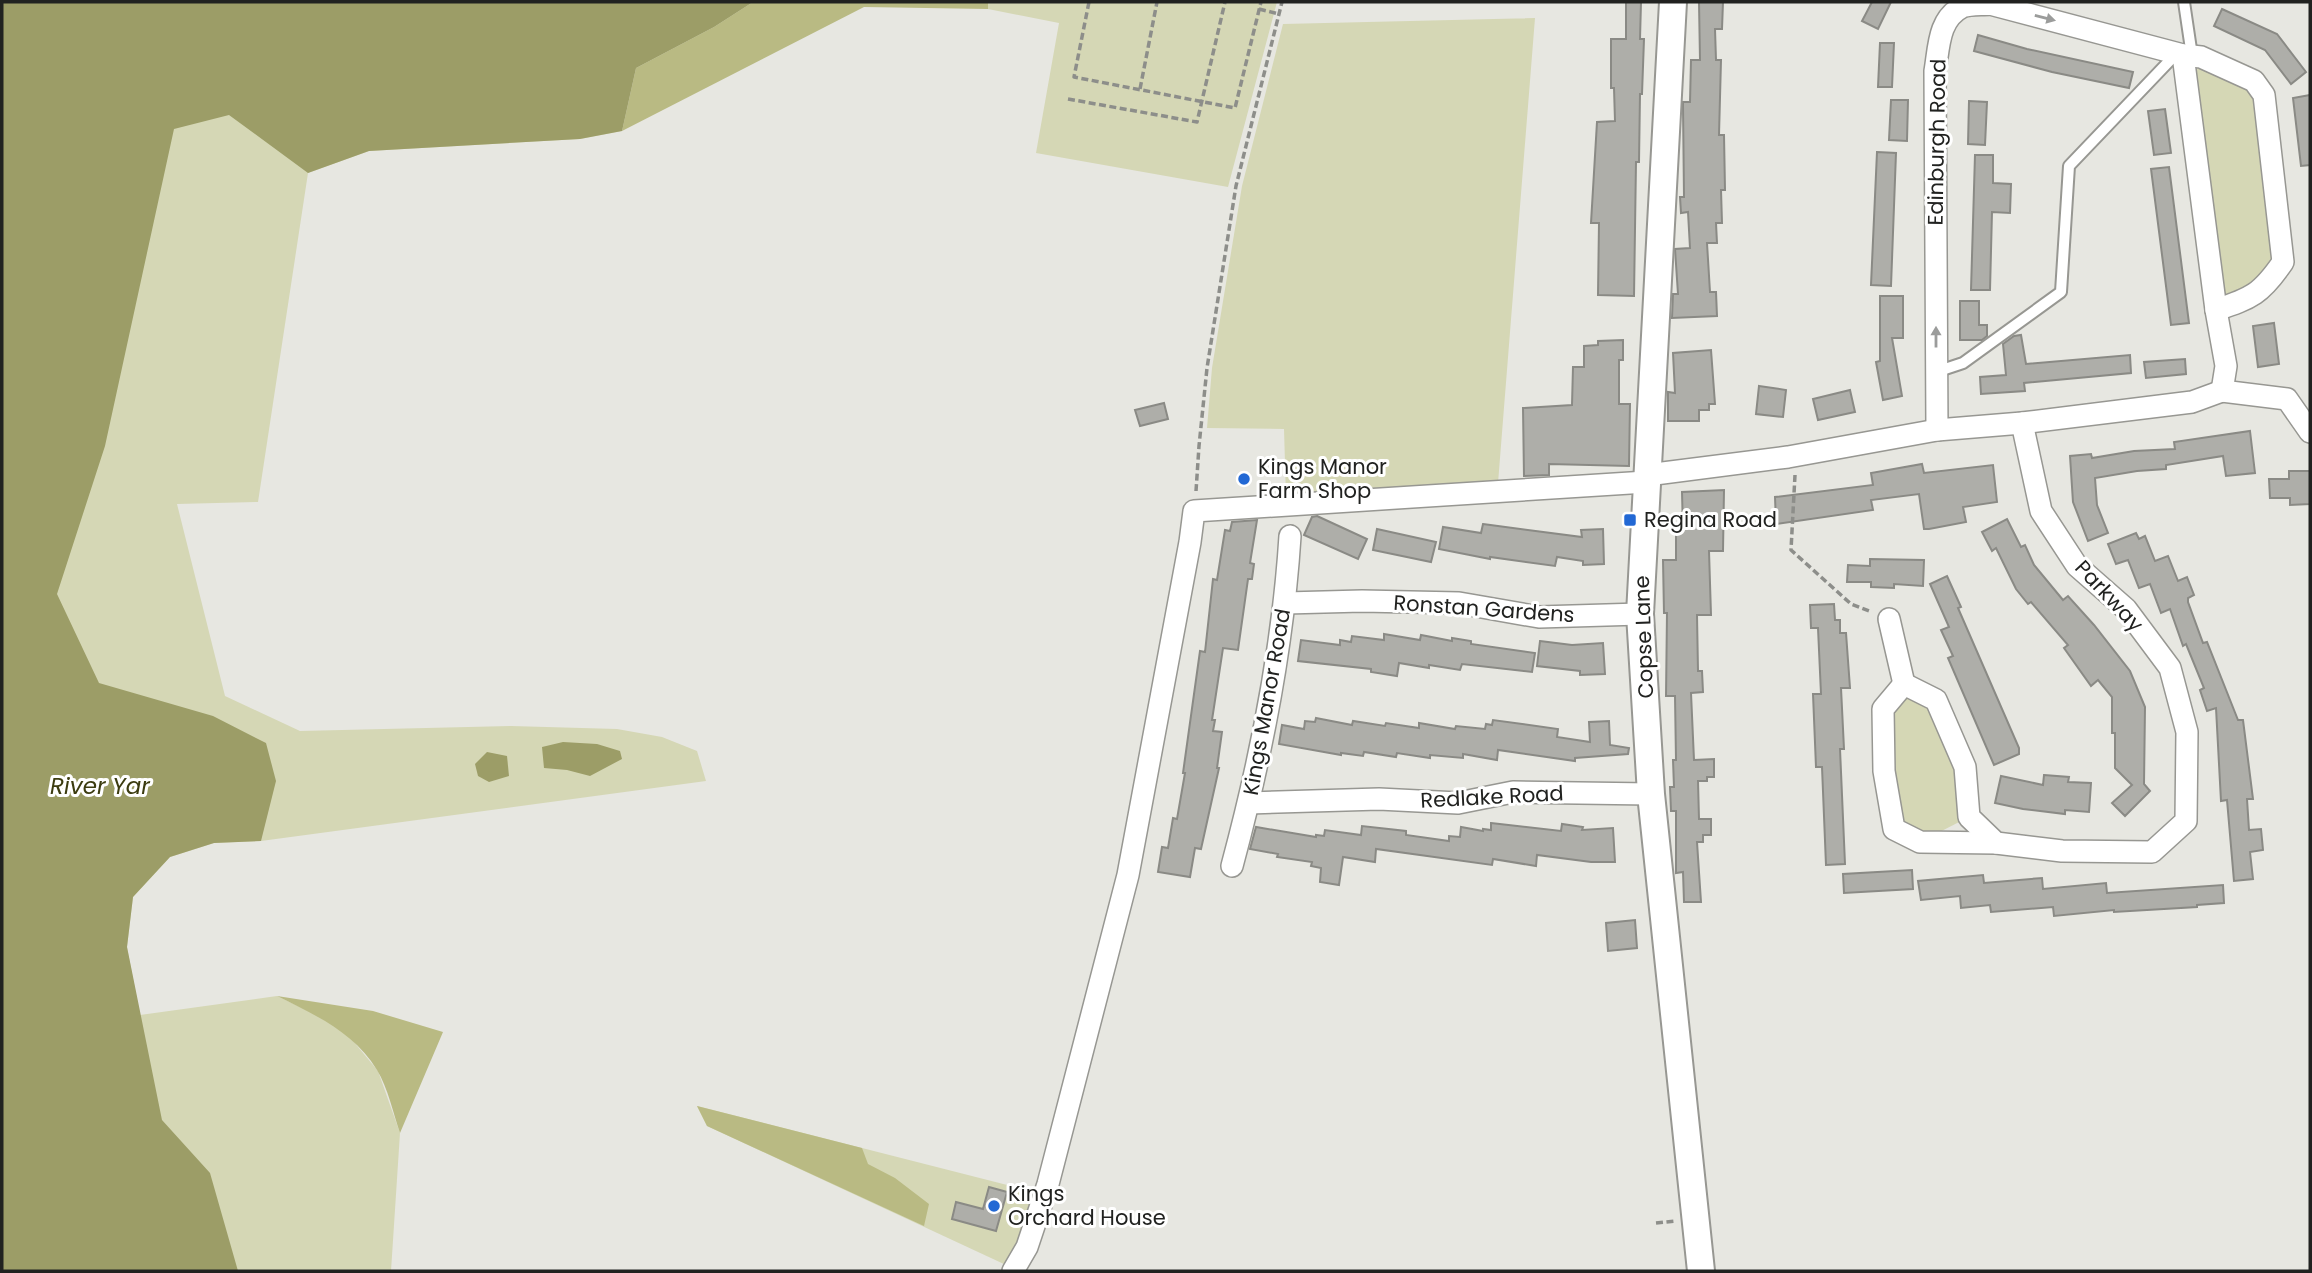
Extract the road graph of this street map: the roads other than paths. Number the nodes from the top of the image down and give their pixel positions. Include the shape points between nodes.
1 (1672, 2) edge
2 (2184, 2) edge
3 (2184, 54) junction
4 (2216, 310) junction
5 (1936, 372) junction
6 (2222, 391) junction
7 (2022, 423) junction
8 (1937, 430) junction
9 (2310, 432) edge
10 (1646, 478) junction
11 (1290, 536) dead end
12 (1286, 603) junction
13 (1640, 614) junction
14 (1889, 619) road end
15 (1904, 684) junction
16 (1651, 794) junction
17 (1249, 803) junction
18 (1996, 843) junction
19 (1232, 866) dead end
20 (1013, 1271) edge
21 (1701, 1271) edge

1 - 10 street, Copse Lane
2 - 3 lane
3 - 4 street
3 - 4 street, Edinburgh Road via 2254,80 2264,95 2283,261 2268,284 2248,299
3 - 5 lane via 2069,166 2061,292 1963,363
5 -> 3 street, Edinburgh Road via 1935,71 1946,19 1964,6 1990,4
4 - 6 street via 2226,366
5 - 8 street, Edinburgh Road
6 - 7 street via 2192,402
6 - 9 street via 2287,399
7 - 8 street
7 - 18 street, Parkway via 2041,511 2077,566 2126,608 2170,668 2187,732 2186,821 2152,852 2062,851
8 - 10 street
10 - 13 street, Copse Lane
10 - 20 street via 1194,511 1128,875 1048,1184 1027,1247
11 - 12 street, Kings Manor Road
12 - 13 street, Ronstan Gardens via 1459,603 1539,617
12 - 17 street, Kings Manor Road
13 - 16 street, Copse Lane
14 - 15 street
15 - 18 street via 1936,699 1965,767 1969,817
15 - 18 street, Parkway via 1883,709 1884,771 1894,829 1920,842
16 - 17 street, Redlake Road via 1513,792 1458,803 1379,799
16 - 21 street, Copse Lane
17 - 19 street, Kings Manor Road

